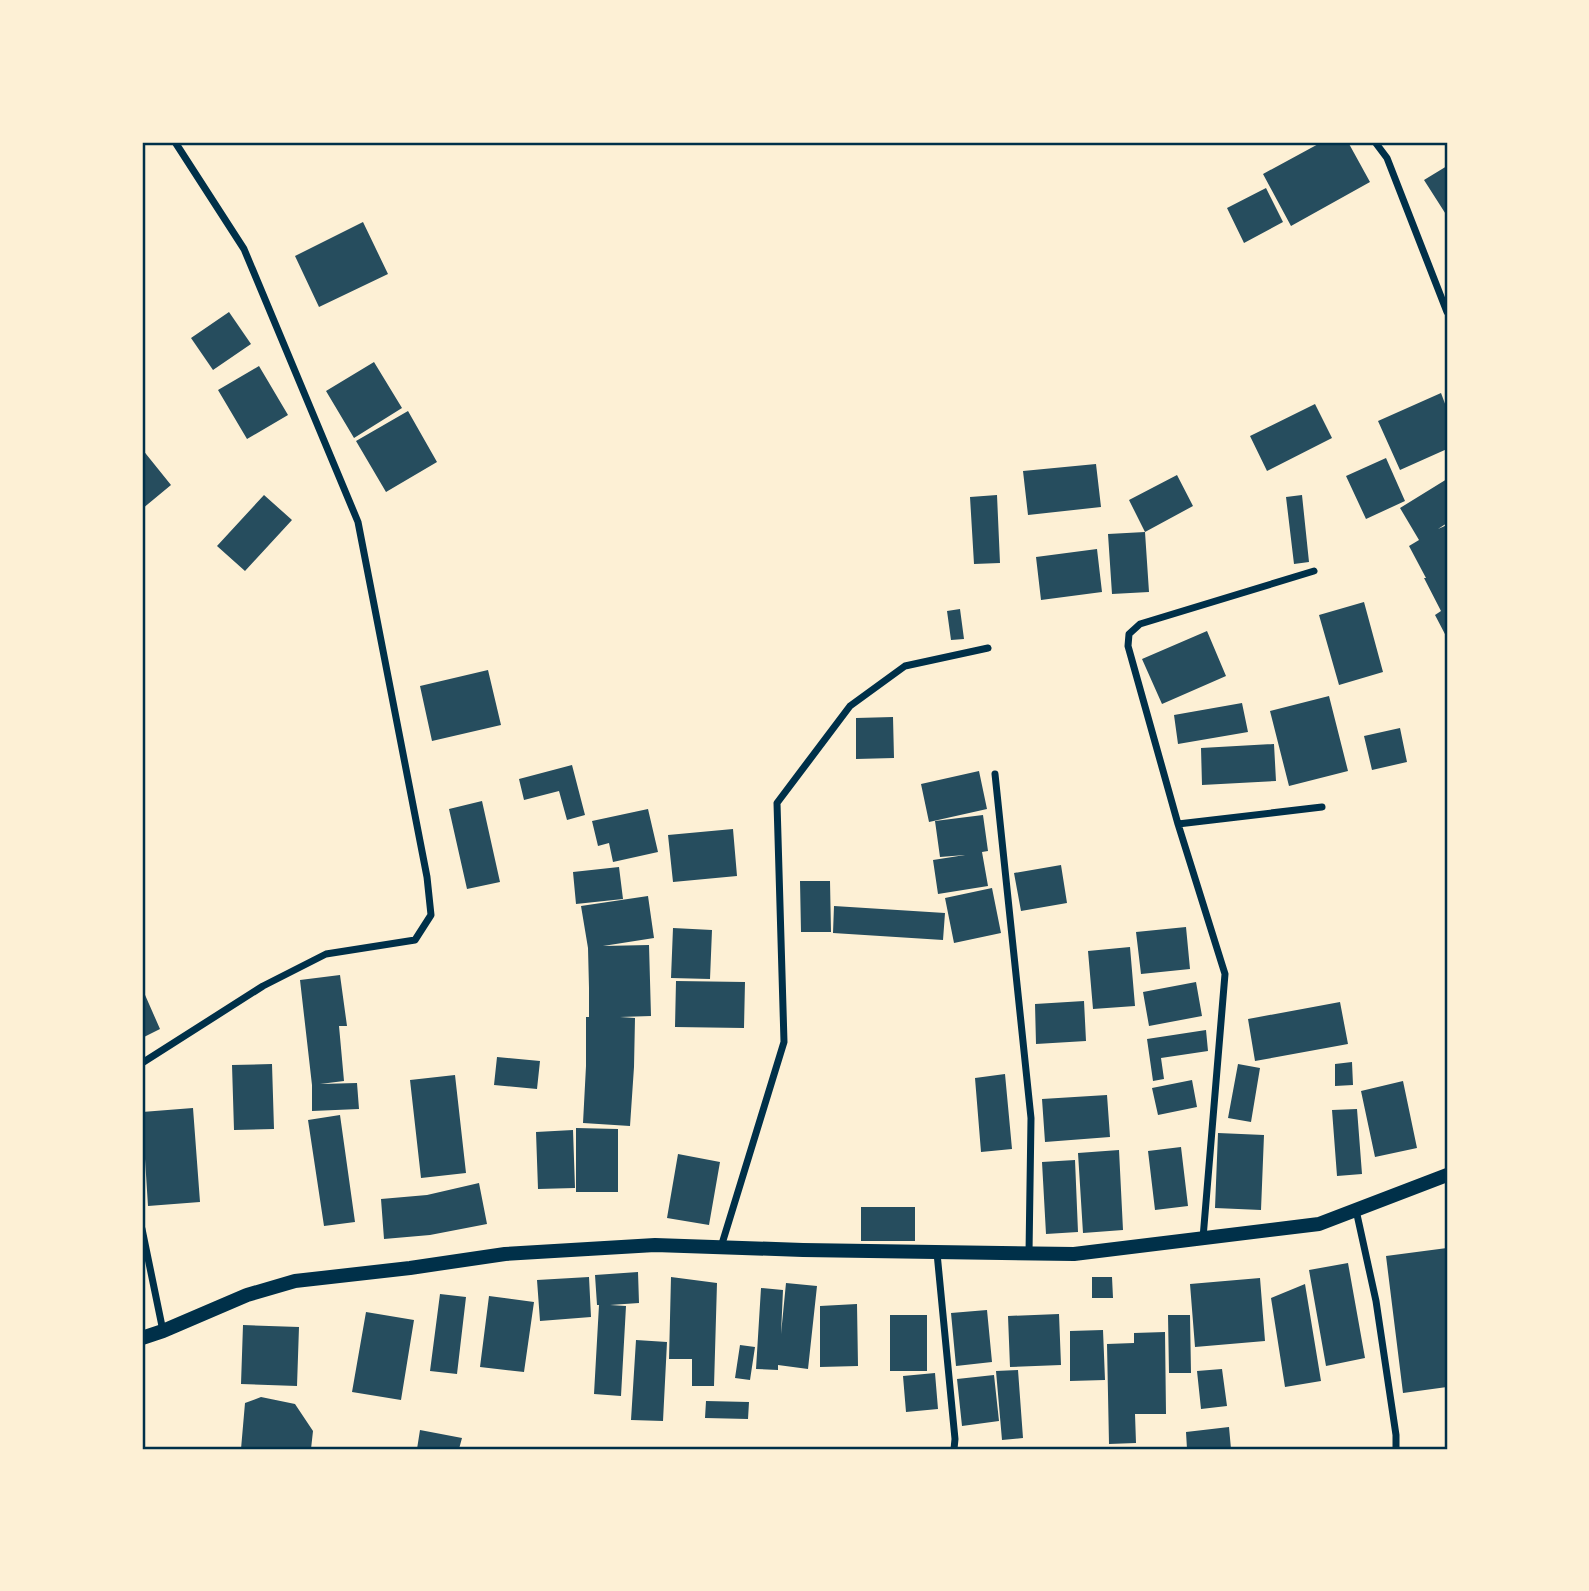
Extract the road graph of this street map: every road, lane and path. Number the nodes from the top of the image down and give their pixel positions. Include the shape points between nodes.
1 (175, 142) edge
2 (1375, 142) edge
3 (1447, 312) edge
4 (1314, 571) dead end
5 (988, 648) dead end
6 (995, 774) dead end
7 (1322, 807) dead end
8 (1178, 824) junction
9 (142, 1063) edge
10 (1447, 1175) edge
11 (1356, 1210) junction
12 (142, 1229) edge
13 (1203, 1238) junction
14 (721, 1247) junction
15 (936, 1252) junction
16 (1030, 1254) junction
17 (163, 1331) junction
18 (142, 1338) edge
19 (954, 1449) edge
20 (1395, 1449) edge

1 - 9 street via 244,249 358,522 431,915 415,940 326,954 263,986
2 - 3 street via 1387,158
4 - 8 street via 1140,624 1129,634 1128,646
5 - 14 street via 905,666 850,706 777,803 783,1042
6 - 16 street via 1031,1118
7 - 8 street
8 - 13 street via 1225,974
10 - 11 main road
11 - 13 main road via 1319,1224
11 - 20 street via 1376,1301
12 - 17 street
13 - 16 main road via 1074,1254
14 - 15 main road
14 - 17 main road via 655,1245 505,1254 295,1281 247,1295
15 - 16 main road
15 - 19 street
17 - 18 main road

